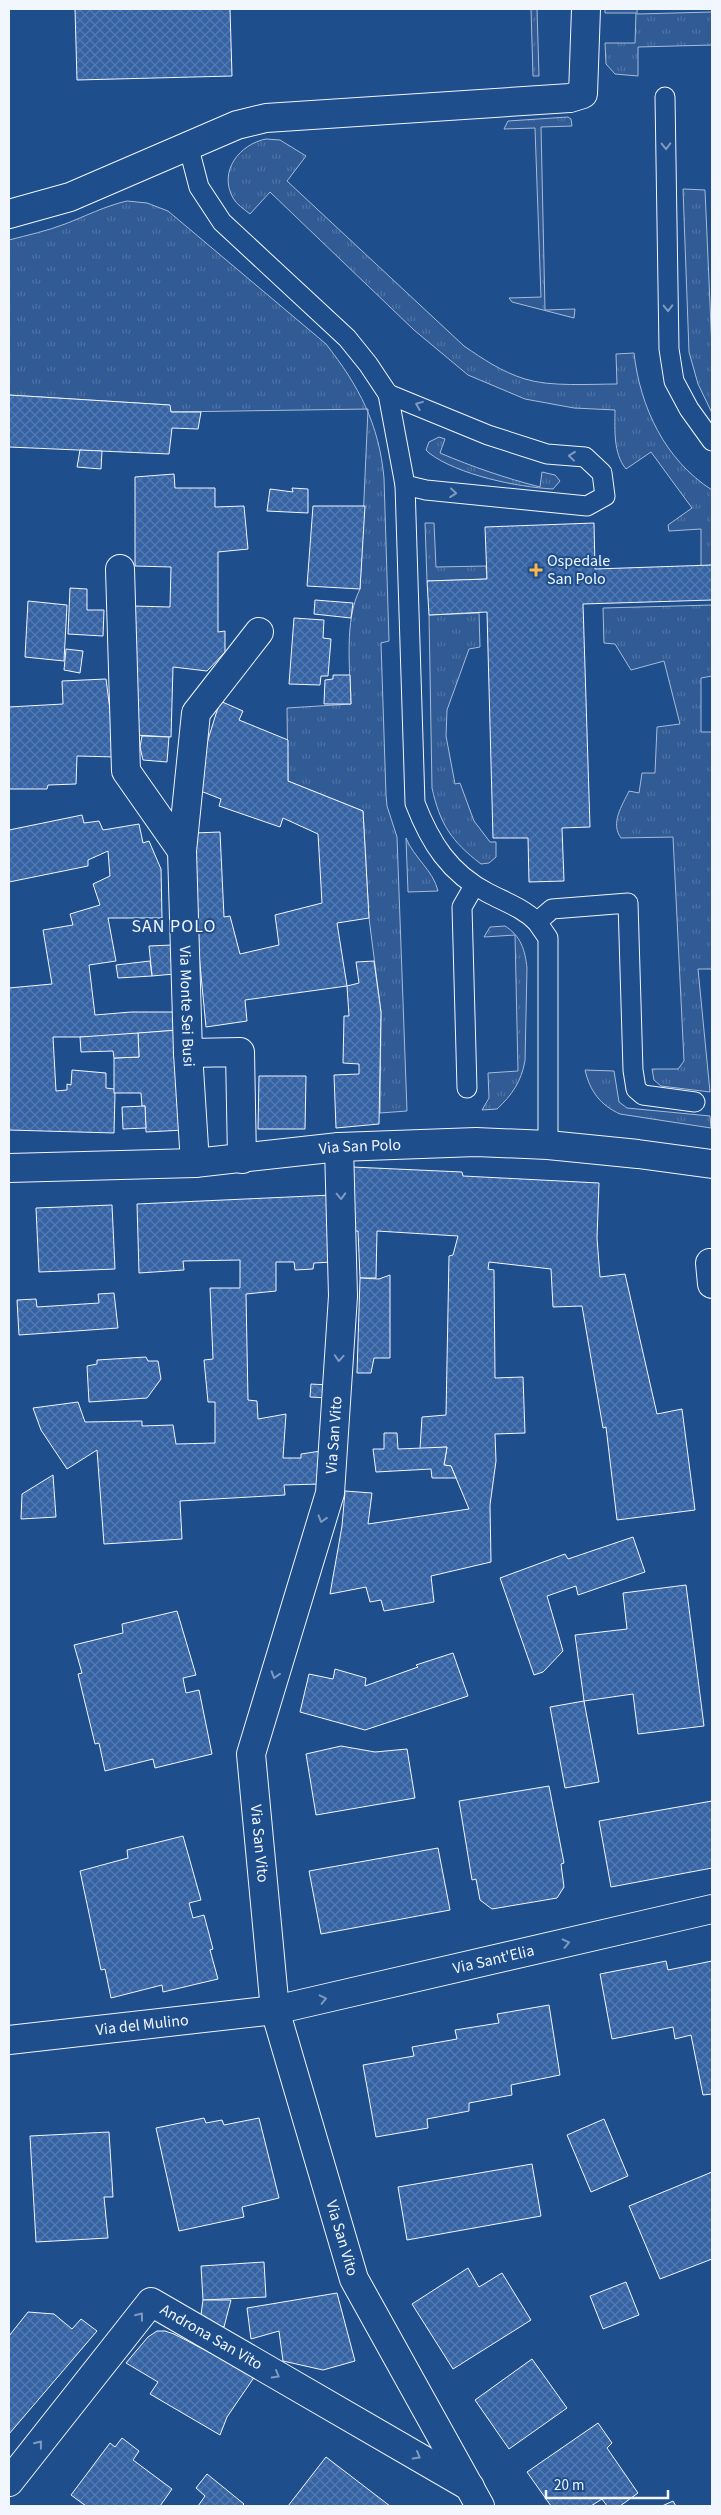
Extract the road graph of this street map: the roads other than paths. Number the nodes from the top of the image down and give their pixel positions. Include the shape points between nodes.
1 (586, 9) edge
2 (665, 97) dead end
3 (188, 145) junction
4 (9, 214) edge
5 (388, 394) junction
6 (712, 441) edge
7 (405, 485) junction
8 (120, 569) dead end
9 (259, 632) dead end
10 (182, 851) junction
11 (474, 886) junction
12 (537, 922) junction
13 (188, 1053) junction
14 (466, 1088) dead end
15 (695, 1102) dead end
16 (548, 1146) junction
17 (339, 1147) junction
18 (242, 1159) junction
19 (195, 1163) junction
20 (712, 1164) edge
21 (9, 1168) edge
22 (712, 1909) edge
23 (276, 2010) junction
24 (9, 2040) edge
25 (9, 2482) edge
26 (475, 2497) edge

1 - 3 street via 583,94 570,98 266,118 237,125
2 -> 6 lane via 669,349 674,381
3 - 4 street via 70,197
3 - 5 lane via 199,187 222,222 347,338
5 - 7 lane
7 -> 5 lane via 426,490 586,506 605,496 602,473 585,457 547,454 496,438
7 - 11 lane via 415,803 426,832 442,856
8 - 10 street via 126,771
9 - 10 street, Via Monte Sei Busi via 196,713
10 - 13 street, Via Monte Sei Busi
11 - 12 lane via 528,912
11 - 14 lane via 462,907
12 - 15 lane via 552,909 628,904 636,1089 643,1095
12 - 16 lane via 548,938
13 - 18 street via 240,1052
13 - 19 street, Via Monte Sei Busi
16 - 17 street, Via San Polo via 476,1142
16 - 20 street, Via San Polo
17 - 18 street, Via San Polo
17 -> 23 street, Via San Vito via 343,1296 330,1493 251,1754
18 - 19 street, Via San Polo
19 - 21 street, Via San Polo
23 -> 22 street, Via Sant'Elia
23 - 24 street, Via del Mulino
23 - 26 street, Via San Vito via 354,2279
25 -> 26 street, Androna San Vito via 151,2302

